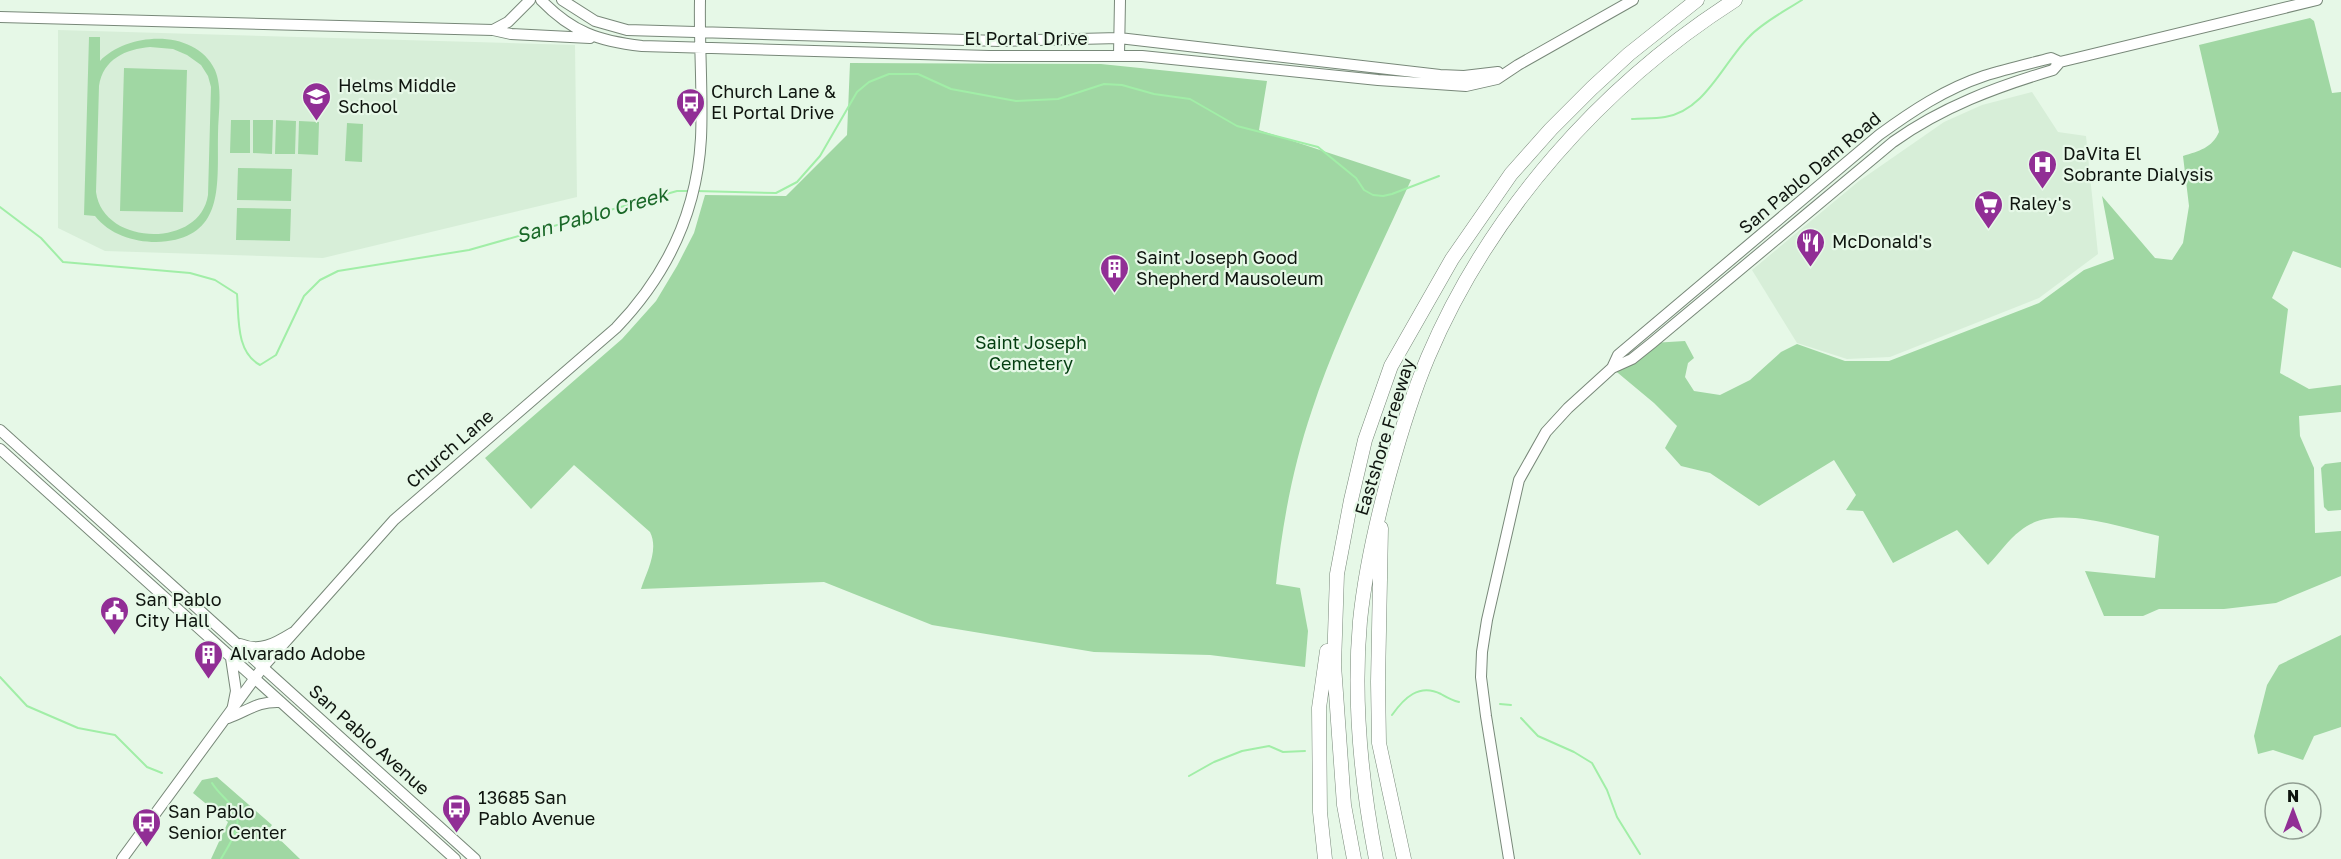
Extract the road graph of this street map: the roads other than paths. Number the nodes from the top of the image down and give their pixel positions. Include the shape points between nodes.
1 (530, 0) edge
2 (540, 0) edge
3 (562, 0) edge
4 (700, 0) edge
5 (1120, 0) edge
6 (1633, 0) edge
7 (1696, 0) edge
8 (1735, 0) edge
9 (2318, 0) edge
10 (0, 17) edge
11 (492, 30) junction
12 (700, 32) junction
13 (596, 38) junction
14 (1119, 38) junction
15 (700, 48) junction
16 (1119, 56) junction
17 (1518, 65) junction
18 (0, 430) edge
19 (0, 448) edge
20 (1381, 505) junction
21 (1337, 574) junction
22 (145, 580) junction
23 (195, 606) junction
24 (292, 633) junction
25 (236, 642) junction
26 (231, 658) junction
27 (263, 667) junction
28 (254, 679) junction
29 (280, 702) junction
30 (230, 714) junction
31 (347, 763) junction
32 (395, 786) junction
33 (122, 859) edge
34 (455, 859) edge
35 (475, 859) edge
36 (1325, 859) edge
37 (1354, 859) edge
38 (1376, 859) edge
39 (1404, 859) edge
40 (1509, 859) edge

1 - 11 main road via 508,22
2 - 13 main road, El Portal Drive
3 - 12 main road, El Portal Drive via 579,13 612,27
4 - 12 main road, Church Lane
5 - 14 main road
6 - 17 main road, El Portal Drive
7 - 21 highway, Eastshore Freeway via 1629,54 1551,129 1511,174 1452,260 1391,366 1382,390 1365,440
8 - 20 highway, Eastshore Freeway via 1640,70 1605,103 1539,175 1500,227 1471,273 1428,357
9 - 40 main road, San Pablo Dam Road via 2060,62 2051,58 1982,76 1925,103 1879,135 1618,355 1612,368 1546,432 1519,480 1487,620 1482,689
10 - 11 main road
11 - 13 main road
12 - 14 main road, El Portal Drive via 1000,41
12 - 15 main road, Church Lane
13 - 15 main road, El Portal Drive via 642,46
14 - 16 main road
14 - 17 main road, El Portal Drive via 1440,75 1494,74
15 - 16 main road, El Portal Drive
15 - 24 main road, Church Lane via 701,129 696,179 679,239 661,272 625,318 402,513
16 - 17 main road, El Portal Drive via 1457,86 1497,79
18 - 23 main road, San Pablo Avenue
19 - 22 main road, San Pablo Avenue
20 - 38 highway, Eastshore Freeway via 1367,566 1358,680 1360,744
20 - 39 highway via 1379,743
21 - 36 highway via 1319,708 1320,812
21 - 37 highway, Eastshore Freeway via 1334,665 1344,805
22 - 23 main road via 153,580 182,606
22 - 26 main road, San Pablo Avenue
23 - 25 main road, San Pablo Avenue
24 - 25 main road via 263,648
24 - 27 main road, Church Lane
25 - 27 main road, San Pablo Avenue
26 - 28 main road, San Pablo Avenue
26 - 30 main road via 236,691
27 - 28 main road, Church Lane
27 - 32 main road, San Pablo Avenue
28 - 29 main road, San Pablo Avenue
28 - 30 main road, Church Lane
29 - 30 main road via 260,703 243,713
29 - 31 main road, San Pablo Avenue
30 - 33 main road, Church Lane
31 - 32 main road via 353,761 384,784
31 - 34 main road, San Pablo Avenue
32 - 35 main road, San Pablo Avenue

